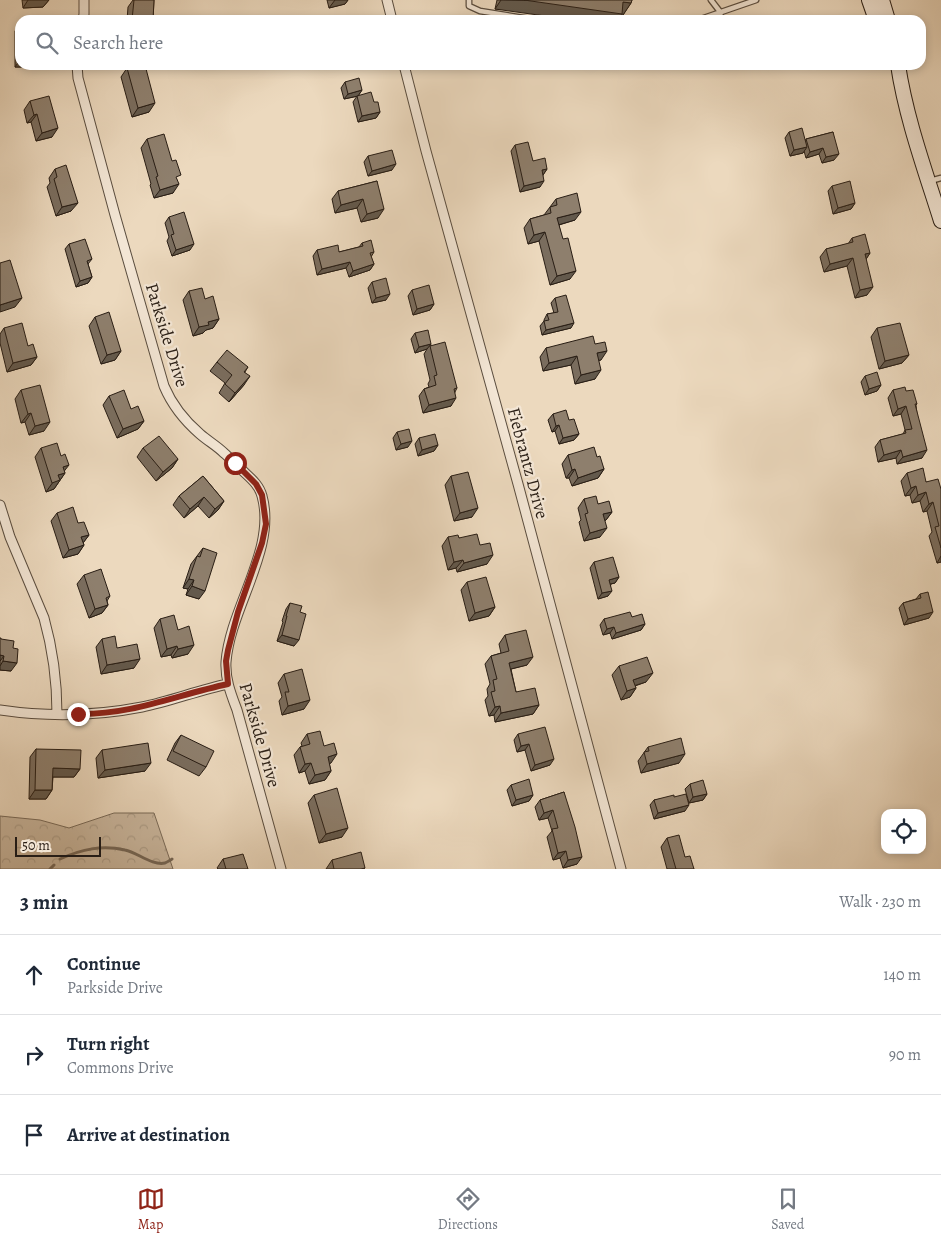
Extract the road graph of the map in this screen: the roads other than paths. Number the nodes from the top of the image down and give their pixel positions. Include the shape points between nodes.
1 (84, 0) edge
2 (387, 0) edge
3 (469, 0) edge
4 (711, 0) edge
5 (756, 0) edge
6 (869, 0) edge
7 (882, 0) edge
8 (720, 13) junction
9 (83, 15) edge
10 (391, 15) edge
11 (505, 15) edge
12 (714, 15) edge
13 (874, 15) edge
14 (886, 15) edge
15 (77, 70) edge
16 (405, 70) edge
17 (894, 70) edge
18 (899, 70) edge
19 (901, 87) junction
20 (935, 180) edge
21 (941, 221) edge
22 (0, 506) edge
23 (228, 684) junction
24 (0, 710) edge
25 (57, 714) junction
26 (281, 869) edge
27 (621, 869) edge

1 - 9 street
2 - 10 street
3 - 11 lane via 469,6 480,11
4 - 8 lane
5 - 8 lane
6 - 13 street
7 - 14 street
8 - 12 lane
15 - 23 street, Parkside Drive via 115,215 169,399 199,433 256,484 262,495 266,524 230,640 226,661
16 - 27 street, Fiebrantz Drive
17 - 19 street
18 - 19 street
19 - 20 street
20 - 21 street
22 - 25 street via 48,632 57,689
23 - 25 street via 142,707 101,713
23 - 26 street, Parkside Drive
24 - 25 street

